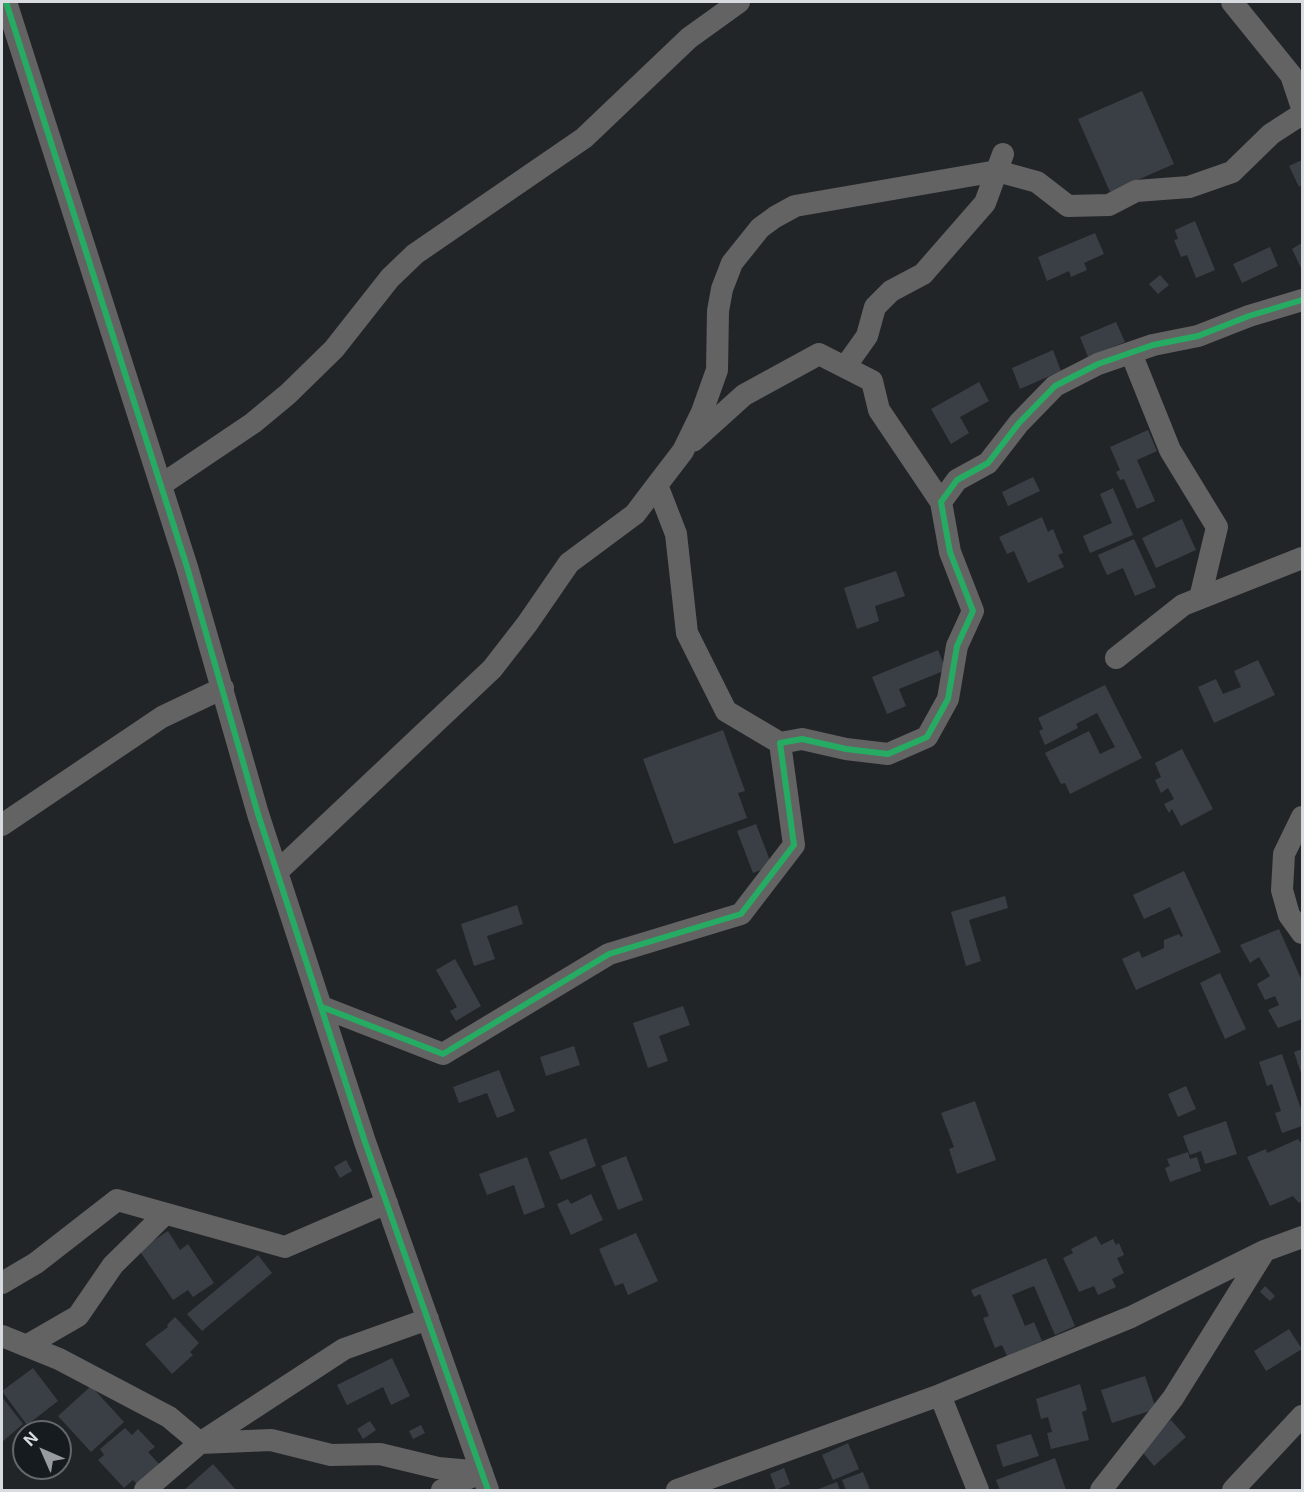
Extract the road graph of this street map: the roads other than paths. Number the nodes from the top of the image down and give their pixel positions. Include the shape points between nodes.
1 (6, 2) edge
2 (739, 2) edge
3 (1232, 2) edge
4 (1302, 108) edge
5 (1302, 114) edge
6 (1000, 162) junction
7 (1302, 300) edge
8 (1131, 353) junction
9 (844, 367) junction
10 (682, 451) junction
11 (161, 485) junction
12 (657, 485) junction
13 (941, 502) junction
14 (1302, 558) edge
15 (1200, 598) junction
16 (1116, 658) dead end
17 (223, 688) junction
18 (780, 743) junction
19 (1302, 817) edge
20 (2, 825) edge
21 (278, 871) junction
22 (1302, 933) edge
23 (322, 1007) junction
24 (387, 1203) junction
25 (165, 1214) junction
26 (1302, 1237) edge
27 (1264, 1251) junction
28 (2, 1282) edge
29 (428, 1319) junction
30 (2, 1336) edge
31 (26, 1346) junction
32 (940, 1395) junction
33 (1302, 1416) edge
34 (200, 1443) junction
35 (485, 1481) edge
36 (145, 1491) edge
37 (442, 1491) edge
38 (677, 1491) edge
39 (978, 1491) edge
40 (1101, 1491) edge
41 (1233, 1491) edge

1 - 11 street
2 - 11 street via 689,38 584,138 415,254 390,278 334,349 288,394 253,423
3 - 4 street via 1290,75
5 - 6 street via 1271,134 1232,172 1189,187 1136,191 1109,205 1068,206 1037,182
6 - 9 street via 985,203 923,274 891,291 876,307 867,336
6 - 10 street via 795,206 760,228 732,263 722,289 717,370
7 - 8 street via 1198,336
8 - 13 street via 1098,364 1055,386 988,463 957,480
8 - 15 street via 1170,450 1217,527
9 - 10 street via 819,354 744,394
9 - 13 street via 872,381 879,410
10 - 12 street
11 - 17 street
12 - 18 street via 676,534 687,633 726,711
12 - 21 street via 635,513 569,563 492,669
13 - 18 street via 950,552 973,611 957,646 948,699 927,737 888,754 802,739
14 - 15 street
15 - 16 street via 1183,605
17 - 20 street via 162,717
17 - 21 street
18 - 23 street via 794,845 741,914 609,954 443,1054
19 - 22 street via 1284,854 1282,890 1289,915
21 - 23 street
23 - 24 street
24 - 25 street via 285,1247
24 - 29 street
25 - 28 street via 117,1200 36,1263
25 - 31 street via 113,1265 78,1316
26 - 27 street
27 - 32 street via 1131,1317
27 - 40 street via 1173,1398
29 - 34 street via 345,1349
29 - 35 street
30 - 31 street
31 - 34 street via 59,1359 169,1417
32 - 38 street
32 - 39 street
33 - 41 street
34 - 35 street via 271,1440 331,1455 380,1454
34 - 36 street
35 - 37 street

